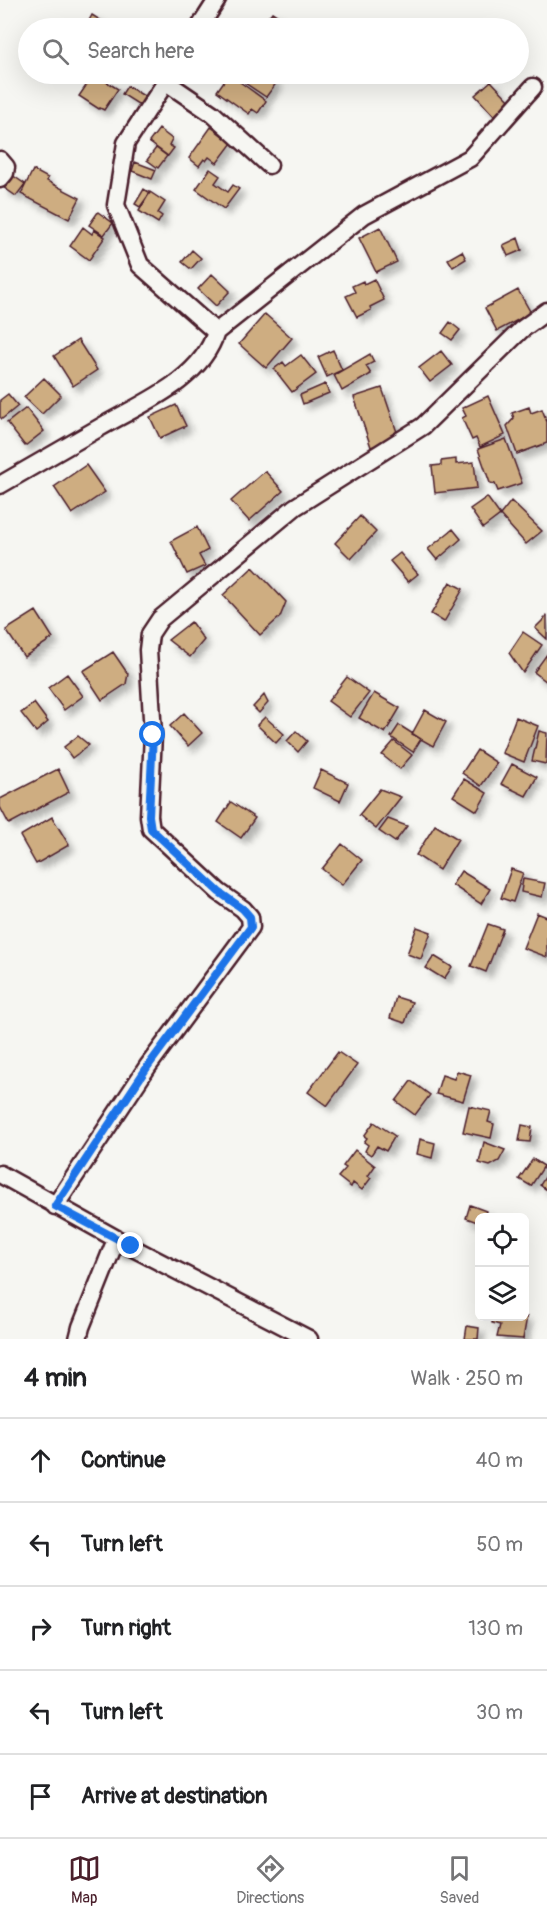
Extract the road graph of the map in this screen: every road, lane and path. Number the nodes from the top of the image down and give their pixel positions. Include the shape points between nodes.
1 (217, 0) edge
2 (205, 18) edge
3 (164, 84) edge
4 (176, 84) edge
5 (533, 87) dead end
6 (0, 160) edge
7 (269, 165) dead end
8 (0, 179) edge
9 (547, 311) edge
10 (216, 332) junction
11 (0, 485) edge
12 (0, 1174) edge
13 (55, 1206) junction
14 (113, 1247) dead end
15 (78, 1339) edge
16 (309, 1339) edge

1 - 2 street
3 - 10 street via 126,143 116,205 140,265
4 - 7 street
5 - 10 street via 470,158 364,215
6 - 8 street via 6,167
9 - 13 street via 521,330 423,426 295,507 153,627 148,650 153,735 151,829 243,909 250,917 251,927 148,1066
10 - 11 street via 212,346 197,363 156,398
12 - 13 street
13 - 16 street
14 - 15 street

